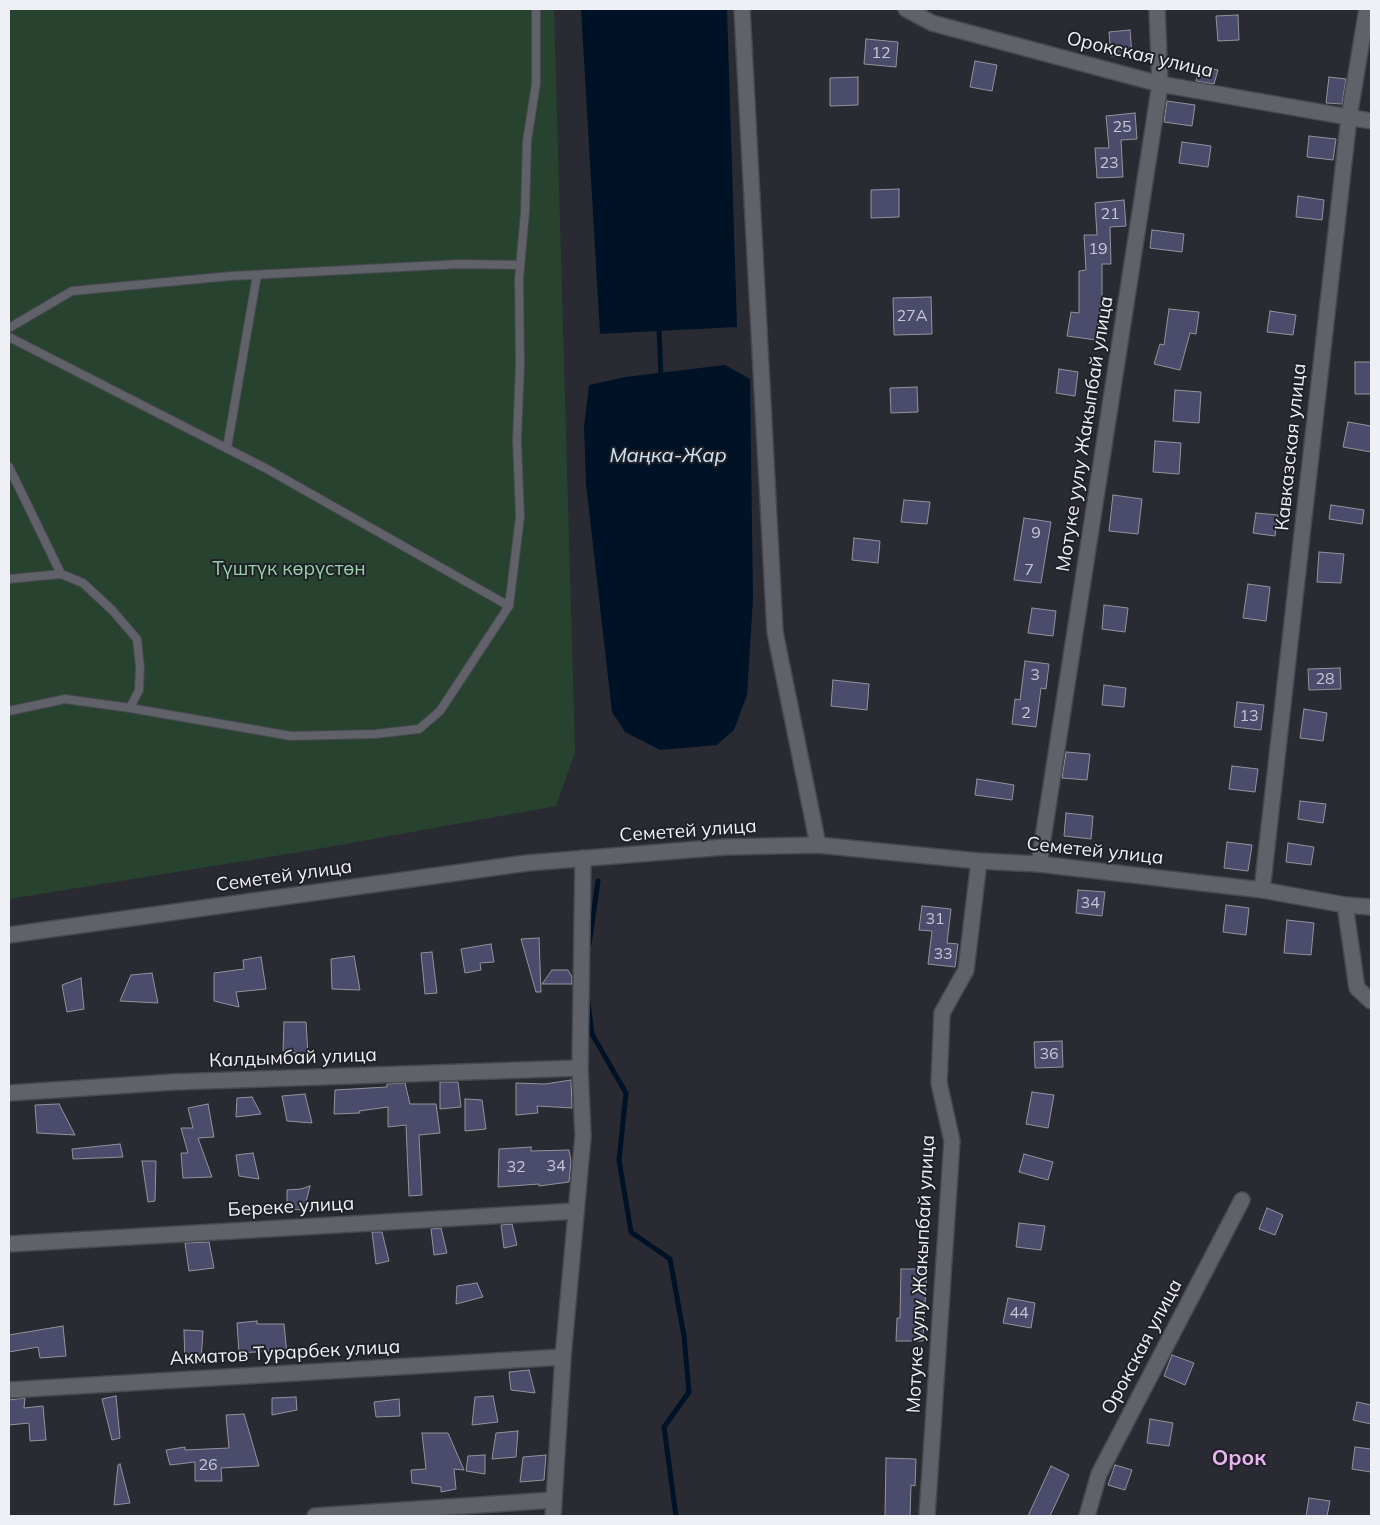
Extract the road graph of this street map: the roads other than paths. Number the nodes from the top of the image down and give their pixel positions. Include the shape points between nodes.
1 (536, 9) edge
2 (742, 9) edge
3 (906, 9) edge
4 (1157, 9) edge
5 (1367, 9) edge
6 (1160, 84) junction
7 (1348, 117) junction
8 (1371, 121) edge
9 (520, 265) junction
10 (257, 274) junction
11 (9, 328) edge
12 (9, 337) edge
13 (227, 448) junction
14 (9, 467) edge
15 (61, 574) junction
16 (9, 579) edge
17 (509, 606) junction
18 (130, 708) junction
19 (9, 711) edge
20 (818, 845) junction
21 (583, 858) junction
22 (979, 861) junction
23 (1039, 864) junction
24 (1262, 890) junction
25 (1345, 905) junction
26 (1371, 907) edge
27 (9, 935) edge
28 (1371, 1001) edge
29 (580, 1068) junction
30 (9, 1093) edge
31 (1242, 1200) dead end
32 (576, 1211) junction
33 (9, 1244) edge
34 (563, 1357) junction
35 (9, 1390) edge
36 (554, 1500) junction
37 (315, 1516) edge
38 (553, 1516) edge
39 (927, 1516) edge
40 (1087, 1516) edge

1 - 9 lane via 536,84 528,141
2 - 20 street via 775,632
3 - 6 street, Орокская улица via 932,23
4 - 6 street, Мотуке уулу Жакыпбай улица
5 - 7 street, Кавказская улица
6 - 7 street, Орокская улица
6 - 23 street, Мотуке уулу Жакыпбай улица
7 - 8 street, Орокская улица
7 - 24 street, Кавказская улица
9 - 10 lane via 460,264
9 - 17 lane via 517,440 520,517
10 - 11 lane via 72,291
10 - 13 lane
12 - 13 lane
13 - 17 lane
14 - 15 lane
15 - 16 lane
15 - 18 lane via 83,584 137,639 139,690
17 - 18 lane via 440,711 419,729 374,734 291,736
18 - 19 lane via 65,699
20 - 21 street, Семетей улица via 725,847
20 - 22 street, Семетей улица
21 - 27 street, Семетей улица
21 - 29 street
22 - 23 street, Семетей улица
22 - 39 street, Мотуке уулу Жакыпбай улица via 966,970 942,1013 939,1083 952,1141
23 - 24 street, Семетей улица
24 - 25 street, Семетей улица
25 - 26 street, Семетей улица
25 - 28 street via 1357,988
29 - 30 street, Калдымбай улица via 174,1082
29 - 32 street via 583,1136
31 - 40 street, Орокская улица via 1099,1474
32 - 33 street, Береке улица
32 - 34 street
34 - 35 street, Акматов Турарбек улица
34 - 36 street
36 - 37 street
36 - 38 street

